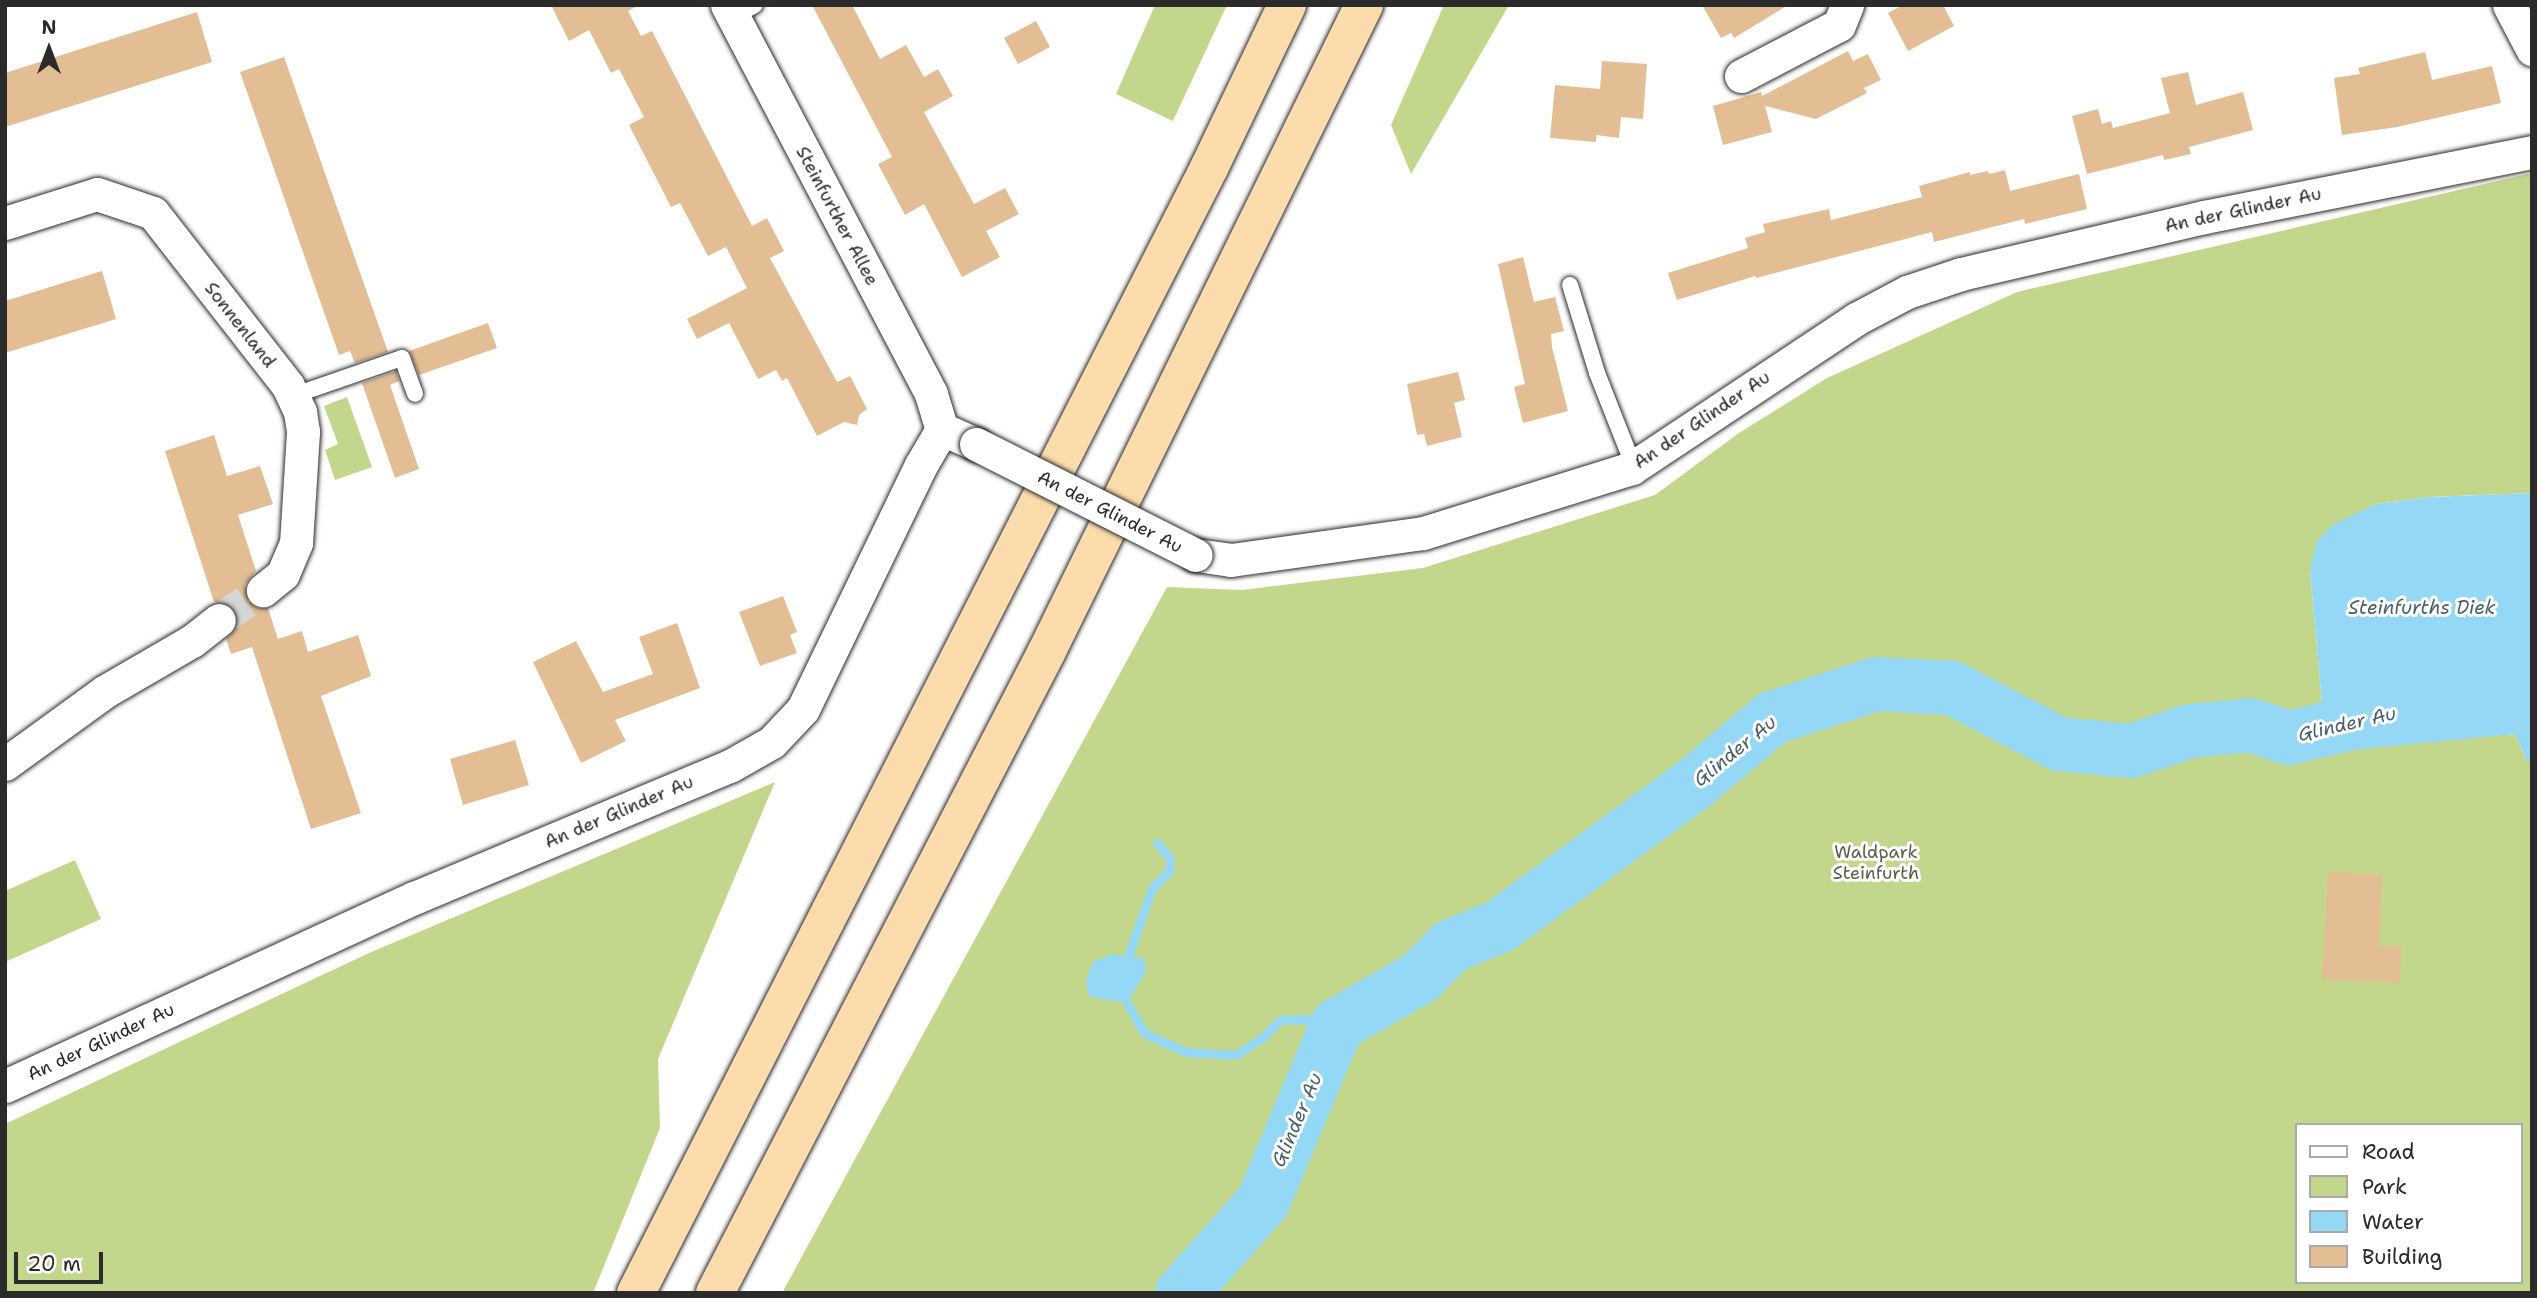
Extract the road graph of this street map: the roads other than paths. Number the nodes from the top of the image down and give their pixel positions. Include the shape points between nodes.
1 (1287, 5) edge
2 (1364, 5) edge
3 (1847, 5) edge
4 (2509, 5) edge
5 (738, 9) edge
6 (2532, 49) edge
7 (1741, 76) dead end
8 (2532, 152) edge
9 (5, 223) edge
10 (1570, 285) dead end
11 (415, 394) dead end
12 (295, 395) junction
13 (942, 429) junction
14 (1633, 467) junction
15 (262, 590) tunnel mouth
16 (219, 620) tunnel mouth
17 (5, 764) edge
18 (5, 1086) edge
19 (636, 1293) edge
20 (715, 1293) edge

1 - 19 highway via 1203,181
2 - 20 highway via 1046,653
3 - 7 street via 1839,25
4 - 6 street
5 - 13 street, Steinfurther Allee via 931,394
8 - 14 street, An der Glinder Au via 2204,217 1961,274 1907,292 1856,318
9 - 12 street, Sonnenland via 97,194 153,213
10 - 14 lane
11 - 12 lane via 402,358
12 - 15 street, Sonnenland via 303,432 296,543 283,573
13 - 14 street, An der Glinder Au, bridge via 1196,555 1231,560 1423,533
13 - 18 street, An der Glinder Au via 803,709 772,742 730,766 414,898
16 - 17 street via 104,692

